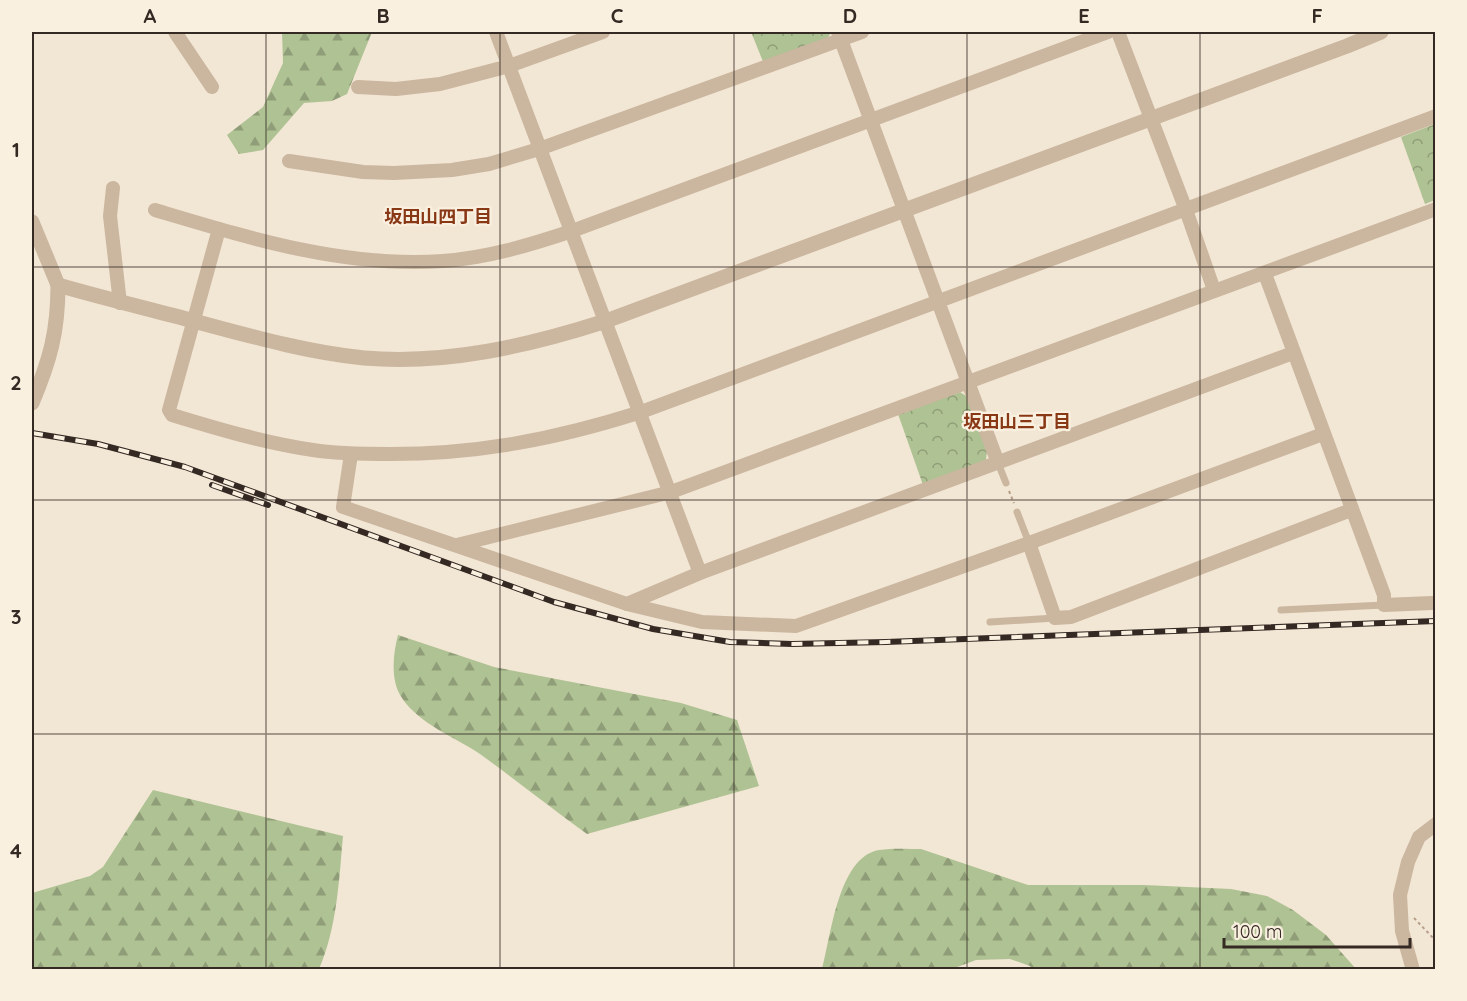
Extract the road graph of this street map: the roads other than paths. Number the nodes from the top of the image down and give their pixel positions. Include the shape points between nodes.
1 (175, 32) edge
2 (496, 32) edge
3 (603, 32) edge
4 (862, 32) edge
5 (1108, 32) edge
6 (1118, 32) edge
7 (1381, 32) edge
8 (839, 35) edge
9 (509, 66) junction
10 (212, 87) dead end
11 (358, 87) dead end
12 (1436, 116) edge
13 (1152, 119) junction
14 (870, 120) junction
15 (539, 149) junction
16 (289, 161) dead end
17 (113, 188) dead end
18 (1436, 209) edge
19 (155, 210) dead end
20 (903, 210) junction
21 (1186, 210) junction
22 (32, 222) edge
23 (219, 229) junction
24 (572, 231) junction
25 (1265, 274) junction
26 (57, 285) junction
27 (1214, 290) junction
28 (938, 302) junction
29 (120, 303) junction
30 (193, 321) junction
31 (606, 321) junction
32 (1293, 353) junction
33 (968, 383) junction
34 (32, 403) edge
35 (640, 412) junction
36 (1323, 434) junction
37 (351, 454) junction
38 (998, 463) junction
39 (1006, 483) road end
40 (671, 492) junction
41 (1351, 510) junction
42 (1017, 512) road end
43 (1029, 543) junction
44 (457, 545) junction
45 (700, 573) junction
46 (1434, 603) edge
47 (627, 604) junction
48 (1384, 605) junction
49 (1281, 610) dead end
50 (1055, 618) junction
51 (990, 622) dead end
52 (1436, 824) edge
53 (1413, 969) edge

1 - 10 street
2 - 9 street
3 - 9 street
4 - 8 street
5 - 14 street
6 - 13 street
7 - 13 street
8 - 14 street
8 - 15 street
9 - 11 street via 440,84 396,89
9 - 15 street
12 - 21 street
13 - 20 street
13 - 21 street
14 - 20 street
14 - 24 street
15 - 16 street via 489,164 394,173
15 - 24 street
17 - 29 street via 110,216
18 - 25 street
19 - 23 street
20 - 28 street
20 - 31 street
21 - 27 street
21 - 28 street
22 - 26 street
23 - 24 street via 306,251 399,262 483,256
23 - 30 street
24 - 31 street
25 - 27 street
25 - 32 street
26 - 29 street
26 - 34 street via 55,338
27 - 33 street
28 - 33 street
28 - 35 street
29 - 30 street
30 - 31 street via 313,351 365,358 407,358 501,350
30 - 37 street via 169,410 172,415 276,444
31 - 35 street
32 - 36 street
32 - 38 street
33 - 38 street
33 - 40 street
35 - 37 street via 598,426 495,448 429,454
35 - 40 street
36 - 41 street
36 - 43 street
37 - 44 street via 343,507
38 - 39 lane
38 - 45 street
40 - 44 street
40 - 45 street
41 - 48 street via 1384,595
41 - 50 street via 1071,617
42 - 43 lane
43 - 47 street via 796,626 702,622
43 - 50 street
44 - 47 street
45 - 47 street
46 - 48 street
48 - 49 lane
50 - 51 lane
52 - 53 street via 1419,837 1408,862 1399,903

